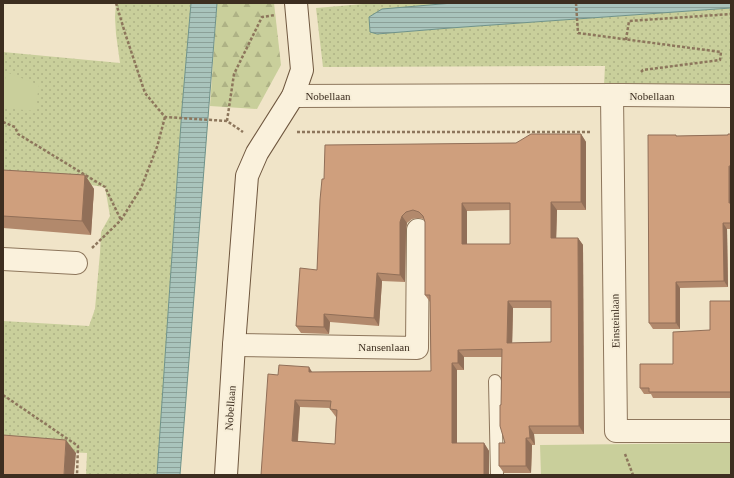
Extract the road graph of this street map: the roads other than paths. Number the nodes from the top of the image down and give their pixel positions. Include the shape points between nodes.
1 (297, 7) edge
2 (293, 96) junction
3 (616, 96) junction
4 (731, 96) edge
5 (418, 230) dead end
6 (3, 259) edge
7 (76, 263) road end
8 (234, 345) junction
9 (496, 381) dead end
10 (731, 431) edge
11 (226, 475) edge
12 (497, 475) edge

1 - 2 street via 302,70
2 - 3 street, Nobellaan
2 - 8 street, Nobellaan via 257,153 247,176
3 - 4 street, Nobellaan
3 - 10 street, Einsteinlaan via 612,132 616,431
5 - 8 street, Nansenlaan via 417,348
6 - 7 street
8 - 11 street, Nobellaan
9 - 12 lane

